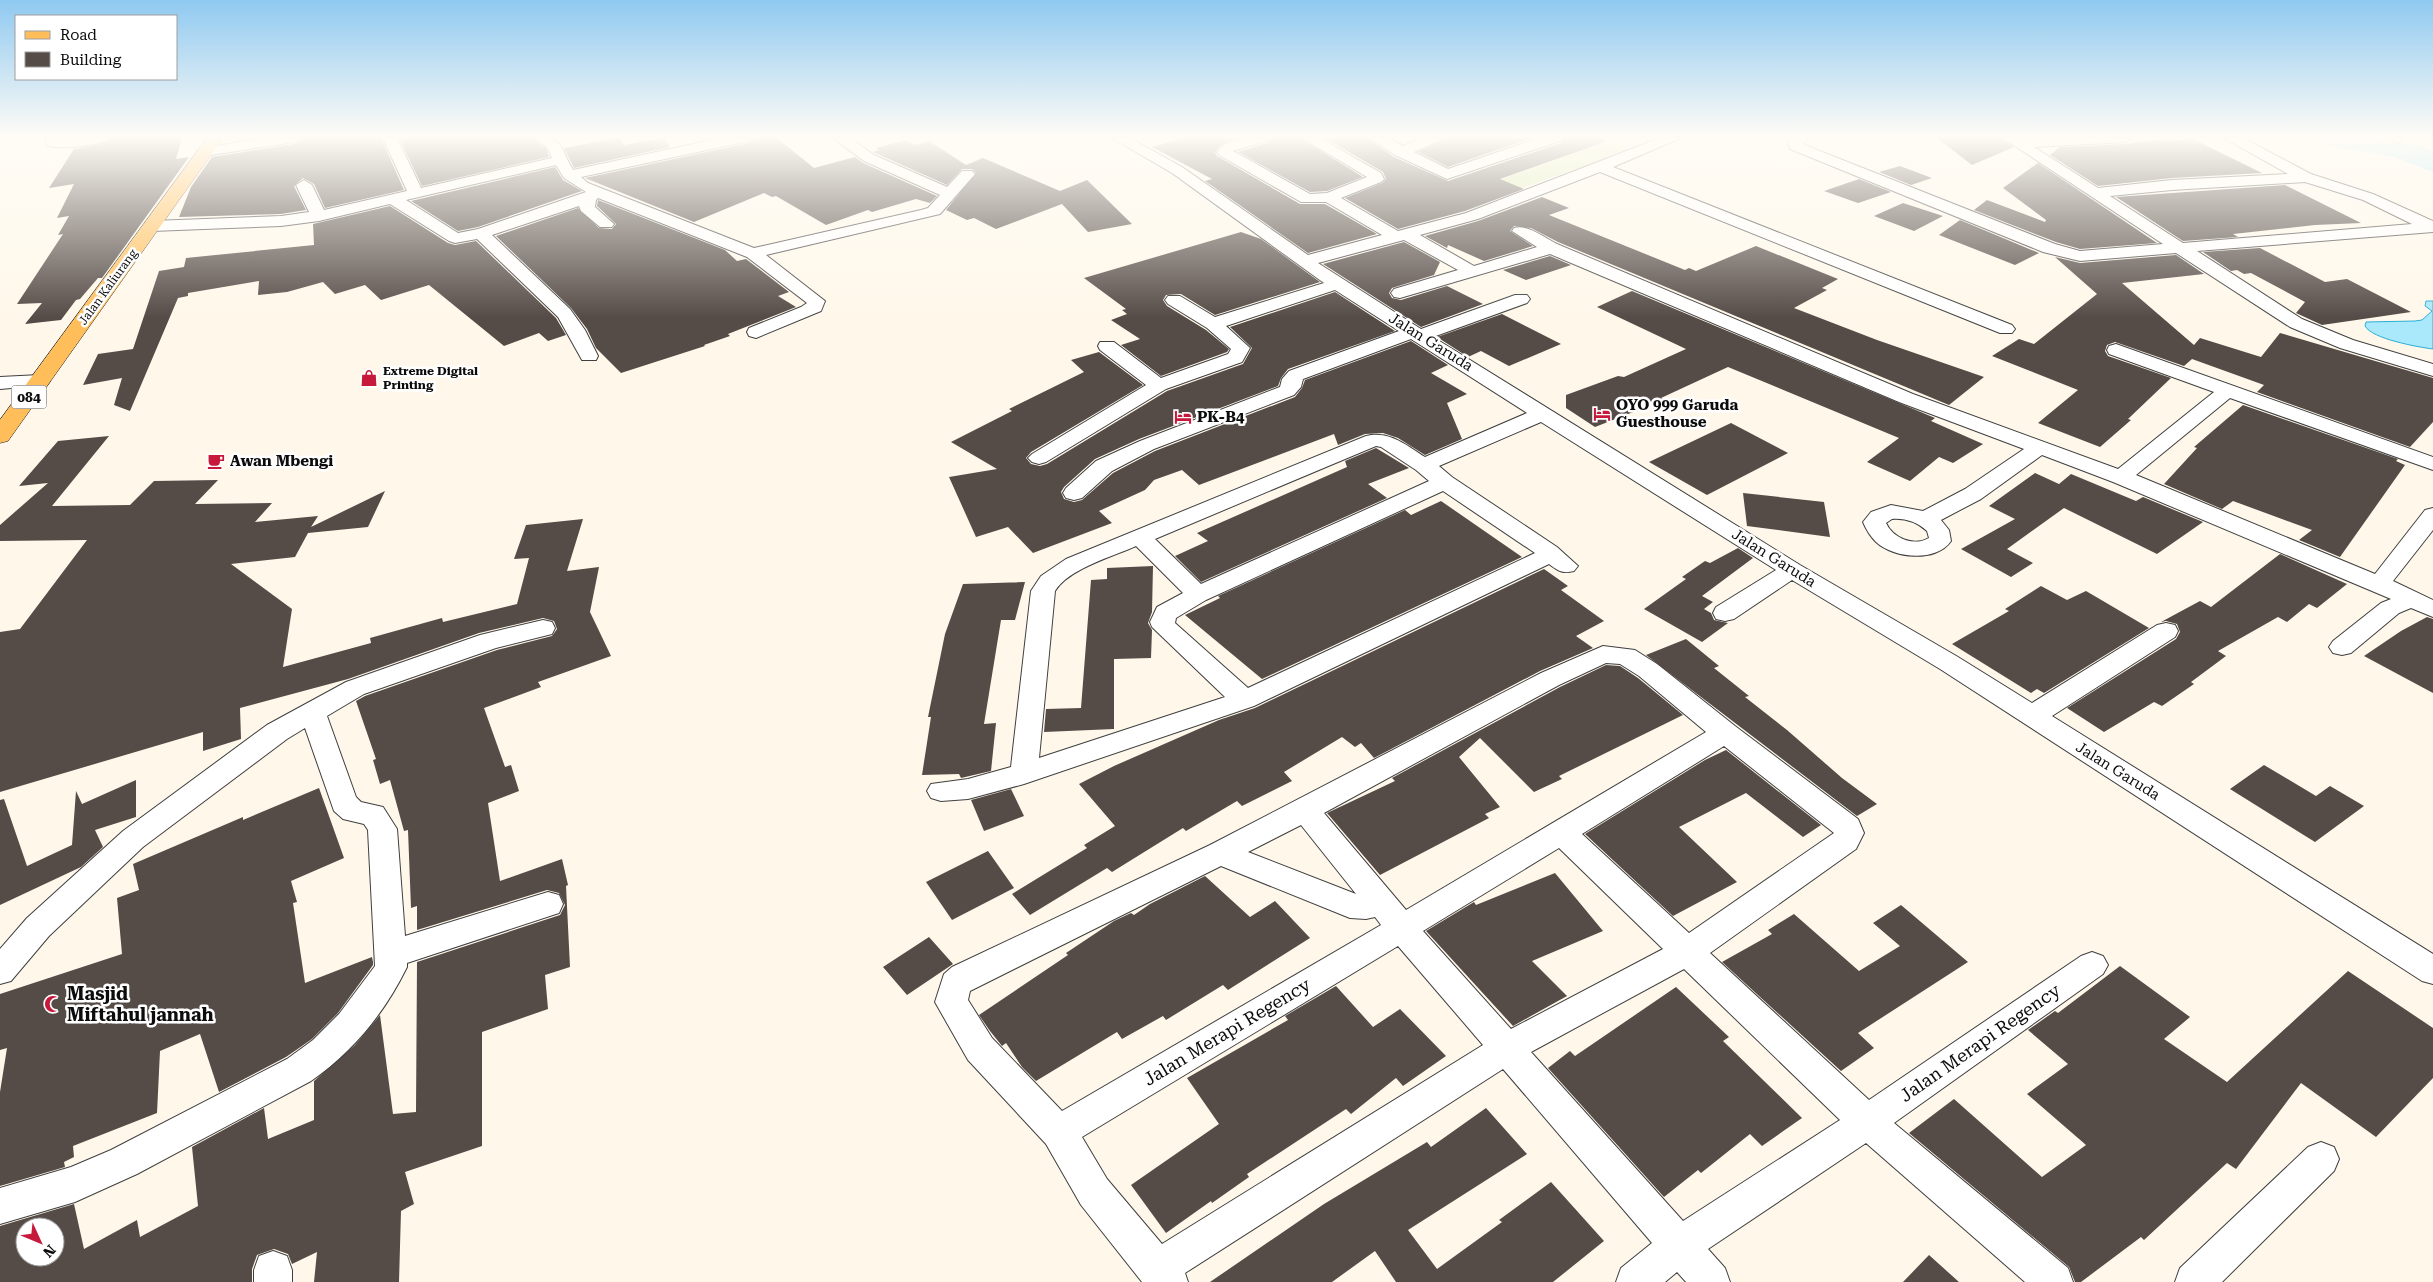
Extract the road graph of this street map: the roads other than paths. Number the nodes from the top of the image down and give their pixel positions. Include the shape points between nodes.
1 (172, 198) edge
2 (310, 198) edge
3 (397, 198) edge
4 (584, 198) edge
5 (591, 198) edge
6 (600, 198) edge
7 (946, 198) edge
8 (1216, 198) edge
9 (1304, 198) edge
10 (1321, 198) edge
11 (1332, 198) edge
12 (1518, 198) edge
13 (1678, 198) edge
14 (1920, 198) edge
15 (2100, 198) edge
16 (2370, 198) edge
17 (393, 199) junction
18 (319, 216) junction
19 (606, 224) dead end
20 (152, 226) junction
21 (2433, 228) edge
22 (1520, 231) dead end
23 (482, 233) junction
24 (1401, 235) junction
25 (2177, 247) junction
26 (1551, 248) junction
27 (753, 253) junction
28 (1306, 261) junction
29 (1473, 272) junction
30 (1337, 284) junction
31 (1400, 293) dead end
32 (1521, 299) dead end
33 (1174, 300) dead end
34 (1213, 324) junction
35 (2006, 329) dead end
36 (756, 332) dead end
37 (1418, 333) junction
38 (1107, 346) dead end
39 (2116, 350) dead end
40 (589, 356) dead end
41 (2433, 370) edge
42 (40, 381) junction
43 (0, 383) edge
44 (1159, 385) junction
45 (2228, 390) junction
46 (1542, 414) junction
47 (0, 436) edge
48 (2040, 448) junction
49 (1039, 458) dead end
50 (2433, 464) edge
51 (1424, 465) junction
52 (2121, 477) junction
53 (1444, 482) junction
54 (1074, 493) dead end
55 (2433, 515) edge
56 (1925, 519) dead end
57 (1141, 538) junction
58 (1792, 570) junction
59 (2379, 584) junction
60 (1198, 595) junction
61 (2411, 599) junction
62 (2433, 609) edge
63 (1726, 613) dead end
64 (543, 628) dead end
65 (2166, 632) dead end
66 (2342, 647) dead end
67 (1244, 700) junction
68 (312, 711) junction
69 (2032, 716) junction
70 (1725, 733) junction
71 (1024, 774) junction
72 (941, 791) dead end
73 (1305, 810) junction
74 (1560, 831) junction
75 (1220, 853) junction
76 (1380, 901) junction
77 (548, 904) dead end
78 (1402, 928) junction
79 (1686, 952) junction
80 (390, 956) junction
81 (2092, 965) dead end
82 (0, 971) edge
83 (2433, 971) edge
84 (1507, 1048) junction
85 (1867, 1122) junction
86 (1060, 1132) junction
87 (2321, 1159) dead end
88 (0, 1206) edge
89 (1680, 1245) junction
90 (1162, 1275) edge
91 (1635, 1282) edge
92 (1711, 1282) edge
93 (2054, 1282) edge
94 (2194, 1282) edge

1 - 20 main road, Jalan Kaliurang / 084
2 - 18 street
3 - 17 street
4 - 23 street
5 - 19 street via 587,208
6 - 27 street
7 - 27 street via 925,214
8 - 28 street, Jalan Garuda
9 - 10 street
11 - 24 street
12 - 24 street via 1472,216
13 - 35 street
14 - 25 street via 2065,253 2091,256
15 - 25 street
16 - 21 street
17 - 18 street
17 - 23 street via 455,238
18 - 20 street
20 - 42 main road, Jalan Kaliurang / 084
21 - 25 street
22 - 26 street
23 - 40 street via 564,313
24 - 28 street
24 - 29 street
25 - 41 street via 2260,301 2324,337
26 - 29 street
26 - 48 street via 1906,398
27 - 36 street via 816,301 816,305 807,311
28 - 30 street, Jalan Garuda
29 - 31 street
30 - 34 street
30 - 37 street, Jalan Garuda
32 - 37 street
33 - 34 street
34 - 44 street via 1241,348 1239,356
37 - 46 street, Jalan Garuda
37 - 54 street via 1296,375 1287,391 1147,445 1104,466
38 - 44 street
39 - 45 street
42 - 43 street
42 - 47 main road, Jalan Kaliurang / 084
44 - 49 street
45 - 50 street
45 - 52 street
46 - 51 street
46 - 58 street, Jalan Garuda
48 - 52 street
48 - 56 street via 1973,494
51 - 53 street
51 - 57 street via 1386,441 1373,440
52 - 59 street
53 - 60 street
53 - 67 street via 1557,559 1543,558
55 - 59 street
57 - 60 street
57 - 71 street via 1074,564 1049,581 1043,591
58 - 63 street
58 - 69 street, Jalan Garuda
59 - 61 street
60 - 67 street via 1166,613 1162,622 1164,627
61 - 62 street
61 - 66 street via 2390,608
64 - 68 street via 489,641 355,688
65 - 69 street
67 - 71 street
68 - 80 street via 344,803 354,811 373,816 382,829
68 - 82 street via 277,732 133,839 38,927
69 - 83 street, Jalan Garuda
70 - 73 street via 1648,670 1626,656 1603,654 1550,678
70 - 74 street, Jalan Merapi Regency
70 - 79 street via 1848,827 1849,833 1846,841
71 - 72 street via 968,789
73 - 75 street
73 - 76 street
74 - 78 street, Jalan Merapi Regency
74 - 79 street
75 - 76 street via 1350,906 1366,907
75 - 86 street via 963,977 955,984 951,1002 980,1049
76 - 78 street
77 - 80 street
78 - 84 street
78 - 86 street, Jalan Merapi Regency
79 - 84 street
79 - 85 street
80 - 88 street via 391,967 375,996 311,1063 124,1162 75,1184
81 - 85 street, Jalan Merapi Regency
84 - 89 street
84 - 90 street
85 - 89 street, Jalan Merapi Regency
85 - 93 street
86 - 90 street via 1094,1192
87 - 94 street
89 - 91 street, Jalan Merapi Regency
89 - 92 street

